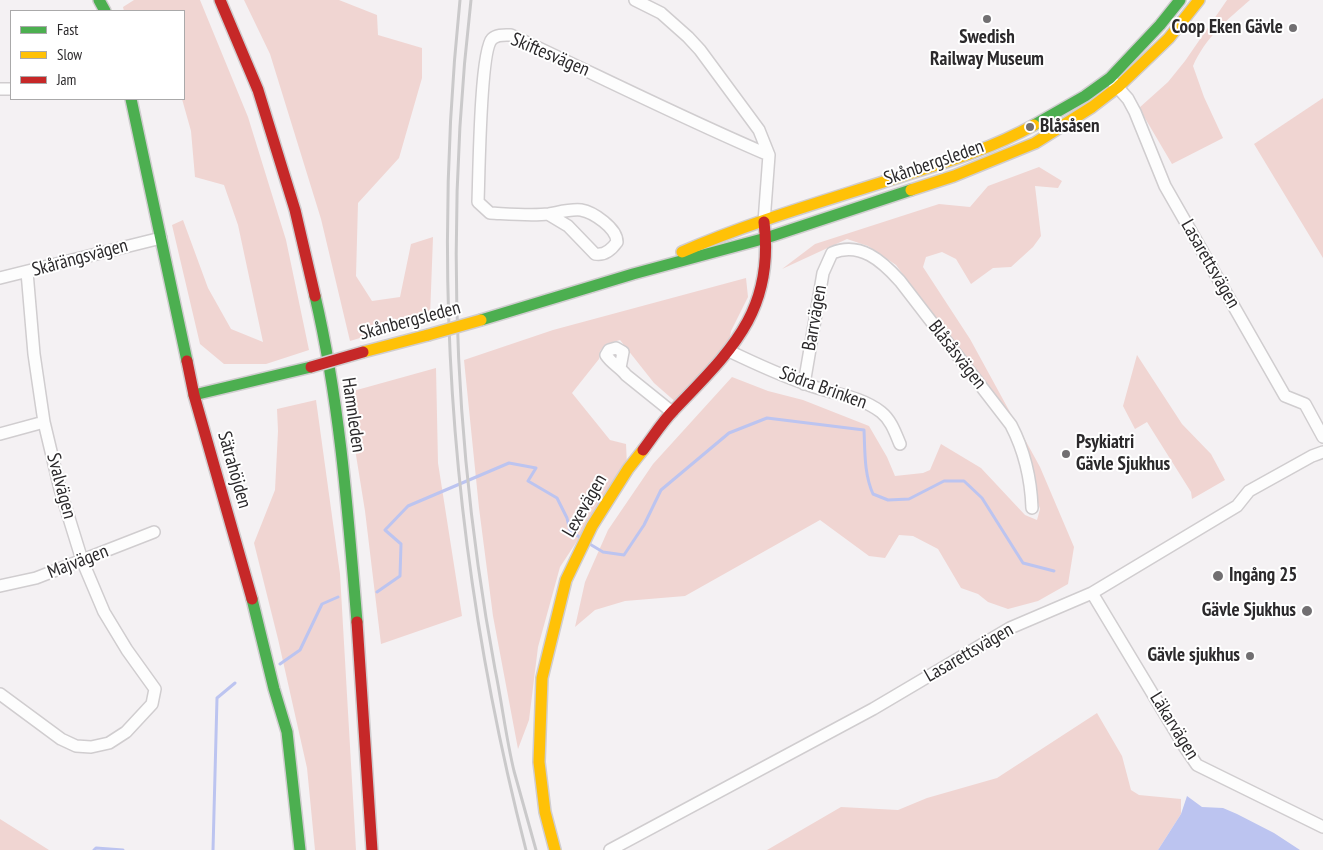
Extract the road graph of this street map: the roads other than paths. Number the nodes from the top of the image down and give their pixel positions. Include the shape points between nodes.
1 (220, 0) edge
2 (634, 0) edge
3 (1180, 0) edge
4 (1199, 0) edge
5 (1110, 78) junction
6 (1118, 87) junction
7 (131, 100) edge
8 (769, 155) junction
9 (548, 214) junction
10 (764, 222) junction
11 (160, 238) junction
12 (766, 238) junction
13 (832, 253) joint
14 (27, 272) junction
15 (633, 274) junction
16 (0, 278) edge
17 (729, 351) junction
18 (620, 368) dead end
19 (804, 384) junction
20 (194, 395) junction
21 (672, 412) junction
22 (44, 422) junction
23 (0, 434) edge
24 (1323, 437) edge
25 (900, 444) dead end
26 (1323, 452) edge
27 (1032, 508) dead end
28 (154, 532) dead end
29 (82, 560) junction
30 (0, 586) edge
31 (1092, 593) junction
32 (0, 694) edge
33 (1323, 828) edge
34 (300, 850) edge
35 (372, 850) edge
36 (555, 850) edge
37 (610, 850) edge

1 - 35 street, Hamnleden via 258,90 295,210 325,340 346,489
2 - 8 street via 661,13 688,36 759,130
3 - 5 street, Skånbergsleden
4 - 6 street, Skånbergsleden via 1169,38
5 - 6 street, Lasarettsvägen
5 - 10 street, Skånbergsleden via 1085,96 996,144
6 - 12 street, Skånbergsleden via 1035,143 999,159
6 - 24 street, Lasarettsvägen via 1135,112 1165,186 1285,396 1305,404
7 - 11 street, Sätrahöjden
8 - 9 street, Skiftesvägen via 511,35 502,34 492,39 487,50 478,202 490,213
8 - 10 street
9 - 9 street via 583,210 606,222 616,234 617,242 606,253 595,254 568,226
10 - 12 street, Lexevägen
10 - 15 street, Skånbergsleden via 725,233
11 - 14 street, Skårängsvägen
11 - 20 street, Sätrahöjden
12 - 15 street, Skånbergsleden
12 - 17 street, Lexevägen via 760,293 748,323
13 - 19 street, Barrvägen via 823,273
13 - 27 street, Blåsåsvägen via 841,249 866,252 900,281 1011,425 1019,440
14 - 16 street, Skårängsvägen
14 - 22 street, Svalvägen
15 - 20 street, Skånbergsleden, bridge via 428,335
17 - 19 street, Södra Brinken
17 - 21 street, Lexevägen
18 - 21 street
19 - 25 street, Södra Brinken via 869,404 893,426
20 - 34 street, Sätrahöjden via 287,732
21 - 36 street, Lexevägen via 628,469 592,526 566,580 542,678 539,762 545,812
22 - 23 street
22 - 29 street, Svalvägen
26 - 31 street, Lasarettsvägen via 1249,491 1237,506
28 - 29 street, Majvägen
29 - 30 street, Majvägen via 36,578
29 - 32 street, Svalvägen via 104,612 127,650 152,682 155,689 152,704 126,732 109,743 76,746 61,739
31 - 33 street, Läkarvägen via 1198,765
31 - 37 street, Lasarettsvägen via 1010,628 873,709

